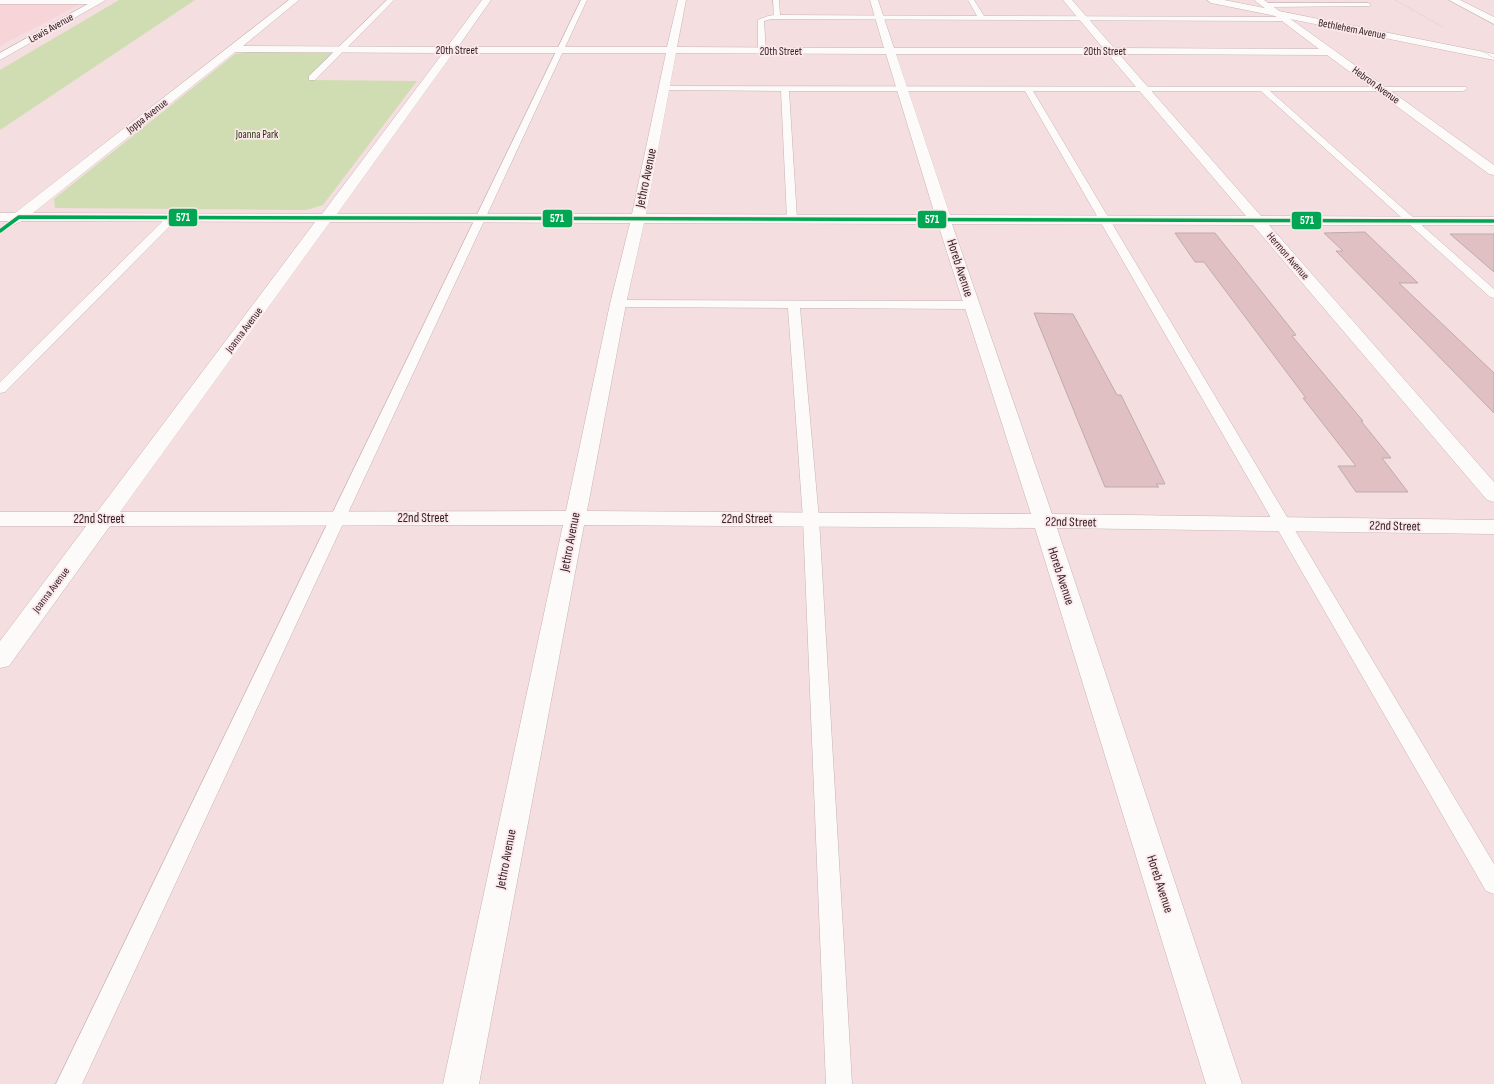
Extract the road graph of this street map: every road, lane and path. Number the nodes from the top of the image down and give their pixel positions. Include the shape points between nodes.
1 (295, 0) edge
2 (391, 0) edge
3 (487, 0) edge
4 (584, 0) edge
5 (682, 0) edge
6 (776, 0) edge
7 (971, 0) edge
8 (1067, 0) edge
9 (1211, 0) edge
10 (1360, 0) edge
11 (1395, 0) edge
12 (1453, 0) edge
13 (100, 1) edge
14 (0, 2) edge
15 (22, 2) junction
16 (1261, 2) edge
17 (877, 9) edge
18 (6, 10) dead end
19 (1281, 16) junction
20 (777, 17) junction
21 (981, 17) junction
22 (1083, 18) junction
23 (1493, 20) edge
24 (1446, 29) dead end
25 (1477, 48) dead end
26 (232, 49) junction
27 (342, 50) junction
28 (451, 50) junction
29 (560, 50) junction
30 (672, 50) junction
31 (762, 51) junction
32 (890, 51) junction
33 (1112, 51) junction
34 (1330, 52) junction
35 (0, 57) edge
36 (1494, 58) edge
37 (312, 78) dead end
38 (664, 88) junction
39 (786, 88) junction
40 (902, 88) junction
41 (1027, 88) junction
42 (1144, 89) junction
43 (1263, 89) junction
44 (1381, 89) junction
45 (1463, 89) dead end
46 (1494, 171) edge
47 (0, 217) edge
48 (19, 217) junction
49 (173, 217) junction
50 (327, 218) junction
51 (480, 218) junction
52 (638, 219) junction
53 (792, 220) junction
54 (944, 220) junction
55 (1104, 220) junction
56 (1258, 221) junction
57 (1411, 221) junction
58 (1494, 221) edge
59 (0, 231) edge
60 (1494, 295) edge
61 (618, 304) junction
62 (794, 304) junction
63 (972, 305) junction
64 (0, 389) edge
65 (1494, 495) edge
66 (338, 518) junction
67 (575, 518) junction
68 (0, 519) edge
69 (104, 519) junction
70 (811, 519) junction
71 (1044, 521) junction
72 (1283, 524) junction
73 (1494, 527) edge
74 (0, 659) edge
75 (1494, 884) edge
76 (69, 1084) edge
77 (460, 1084) edge
78 (839, 1084) edge
79 (1224, 1084) edge

1 - 26 street, Joppa Avenue
2 - 27 lane
3 - 28 street, Joanna Avenue
4 - 29 lane
5 - 30 street, Jethro Avenue
6 - 20 lane
7 - 21 lane
8 - 22 street, Hermon Avenue
9 - 19 street, Bethlehem Avenue
10 - 16 lane via 1368,5
11 - 24 path
12 - 23 street
13 - 15 lane
13 - 35 street, Lewis Avenue
14 - 15 lane
15 - 18 lane
16 - 19 street, Hebron Avenue
17 - 20 lane
17 - 21 lane
17 - 32 street, Horeb Avenue
19 - 22 lane
19 - 34 street, Hebron Avenue
19 - 36 street, Bethlehem Avenue
20 - 31 lane via 761,20
21 - 22 lane
22 - 33 street, Hermon Avenue
25 - 36 path, bridge
26 - 27 street, 20th Street
26 - 48 street, Joppa Avenue
27 - 28 street, 20th Street
27 - 37 lane
28 - 29 street, 20th Street
28 - 50 street, Joanna Avenue
29 - 30 street, 20th Street
29 - 51 lane
30 - 31 street, 20th Street
30 - 38 street, Jethro Avenue
31 - 32 street, 20th Street
32 - 33 street, 20th Street
32 - 40 street, Horeb Avenue
33 - 34 street, 20th Street
33 - 42 street, Hermon Avenue
34 - 44 street, Hebron Avenue
38 - 39 lane
38 - 52 street, Jethro Avenue
39 - 40 lane
39 - 53 lane
40 - 41 lane
40 - 54 street, Horeb Avenue
41 - 42 lane
41 - 55 lane
42 - 43 lane
42 - 56 street, Hermon Avenue
43 - 44 lane
43 - 57 lane
44 - 45 lane
44 - 46 street, Hebron Avenue
47 - 48 street
48 - 49 street
48 - 59 street, Joppa Avenue
49 - 50 street
49 - 64 lane
50 - 51 street
50 - 69 street, Joanna Avenue
51 - 52 street
51 - 66 lane
52 - 53 street
52 - 61 street, Jethro Avenue
53 - 54 street
54 - 55 street
54 - 63 street, Horeb Avenue
55 - 56 street
55 - 72 lane
56 - 57 street
56 - 65 street, Hermon Avenue
57 - 58 street
57 - 60 lane
61 - 62 lane
61 - 67 street, Jethro Avenue
62 - 63 lane
62 - 70 lane
63 - 71 street, Horeb Avenue
66 - 67 street, 22nd Street
66 - 69 street, 22nd Street
66 - 76 lane
67 - 70 street, 22nd Street
67 - 77 street, Jethro Avenue
68 - 69 street, 22nd Street
69 - 74 street, Joanna Avenue
70 - 71 street, 22nd Street
70 - 78 lane
71 - 72 street, 22nd Street
71 - 79 street, Horeb Avenue
72 - 73 street, 22nd Street
72 - 75 lane

